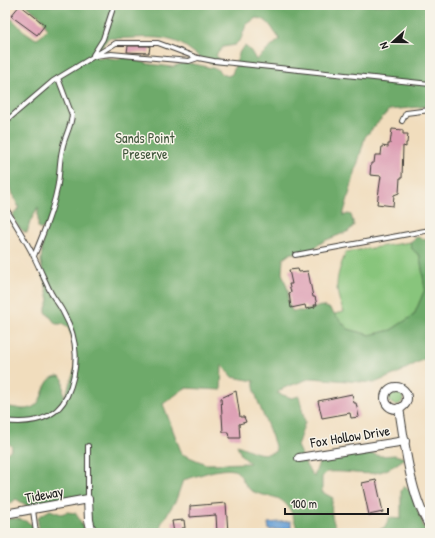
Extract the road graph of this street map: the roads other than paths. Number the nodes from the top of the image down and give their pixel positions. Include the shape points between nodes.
1 (114, 5) edge
2 (91, 56) junction
3 (198, 58) junction
4 (58, 78) junction
5 (430, 84) edge
6 (430, 110) edge
7 (402, 120) dead end
8 (5, 122) edge
9 (5, 207) edge
10 (430, 230) edge
11 (295, 255) dead end
12 (34, 256) junction
13 (399, 408) dead end
14 (5, 421) edge
15 (404, 441) junction
16 (88, 446) dead end
17 (299, 458) dead end
18 (88, 498) junction
19 (32, 510) junction
20 (5, 514) edge
21 (430, 527) edge
22 (36, 533) edge
23 (92, 533) edge

1 - 2 lane via 103,39
2 - 3 lane via 111,54 189,61
2 - 3 lane via 116,43 158,43
2 - 4 lane
3 - 5 lane
4 - 8 lane
4 - 12 lane via 72,118 60,156 58,187 51,214
6 - 7 lane via 406,113
9 - 12 lane
10 - 11 lane
12 - 14 lane via 52,294 65,314 76,351 76,370 73,383 59,409 40,420 26,423
13 - 15 street
15 - 17 street, Fox Hollow Drive
15 - 21 street via 422,512
16 - 18 lane
18 - 19 street, Tideway
18 - 23 street
19 - 20 street, Tideway
19 - 22 lane

